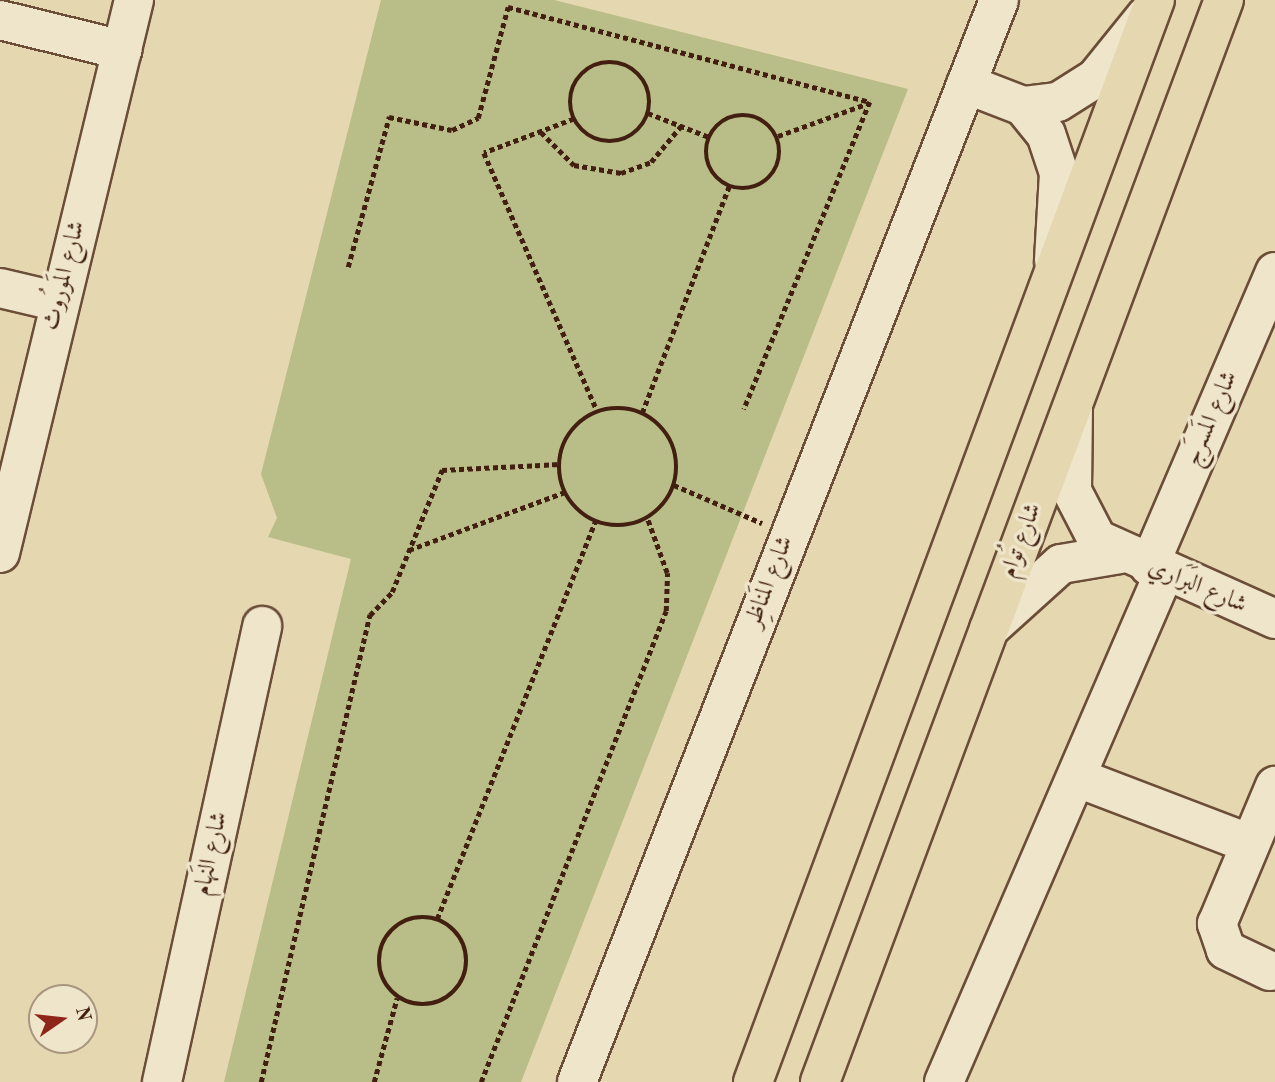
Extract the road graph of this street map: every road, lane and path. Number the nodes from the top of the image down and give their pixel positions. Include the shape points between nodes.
1 (134, 0) edge
2 (999, 0) edge
3 (1224, 0) edge
4 (1153, 5) edge
5 (0, 20) edge
6 (122, 50) junction
7 (967, 84) junction
8 (870, 103) junction
9 (1023, 106) junction
10 (648, 113) junction
11 (574, 119) junction
12 (681, 126) junction
13 (541, 131) junction
14 (778, 136) junction
15 (709, 137) junction
16 (729, 186) junction
17 (348, 267) dead end
18 (1275, 272) edge
19 (1053, 273) junction
20 (0, 288) edge
21 (59, 302) junction
22 (1073, 405) junction
23 (744, 409) dead end
24 (597, 411) junction
25 (642, 413) junction
26 (560, 464) junction
27 (674, 485) junction
28 (565, 492) junction
29 (647, 518) junction
30 (595, 521) junction
31 (789, 535) junction
32 (409, 550) junction
33 (0, 553) edge
34 (1144, 564) junction
35 (1275, 619) edge
36 (262, 626) dead end
37 (989, 629) junction
38 (1078, 778) junction
39 (1275, 786) edge
40 (1248, 844) junction
41 (437, 919) junction
42 (1270, 971) dead end
43 (397, 998) junction
44 (162, 1082) edge
45 (261, 1082) edge
46 (374, 1082) edge
47 (481, 1082) edge
48 (577, 1082) edge
49 (752, 1082) edge
50 (820, 1082) edge
51 (944, 1082) edge

1 - 6 street, شارع المَورُوث
2 - 7 street, شارع المَناظِر
3 - 22 main road, شارع تُوام
4 - 9 street via 1086,88 1058,102
4 - 19 main road
5 - 6 street
6 - 21 street, شارع المَورُوث
7 - 9 street
7 - 31 street, شارع المَناظِر
8 - 14 path
8 - 17 path via 509,7 478,118 452,130 389,117
8 - 23 path
9 - 19 street via 1046,134 1059,173
10 - 11 path via 635,133 613,142 590,136
10 - 11 path via 643,79 613,62 590,67 574,84
10 - 12 path
11 - 13 path
12 - 13 path via 657,157 621,173 574,165
12 - 15 path
13 - 24 path via 484,153
14 - 15 path via 764,120 743,114 723,120
14 - 16 path via 780,159 770,178 751,189
15 - 16 path via 707,160
16 - 25 path
18 - 34 street, شارع المَسرَج
19 - 49 main road
20 - 21 street
21 - 33 street, شارع المَورُوث
22 - 34 street, شارع البَرَاري via 1075,505 1097,539
22 - 37 main road, شارع تُوام
24 - 25 path
24 - 26 path via 567,438
25 - 27 path via 672,442
26 - 28 path
26 - 32 path via 442,470
27 - 29 path
27 - 31 path
28 - 30 path
28 - 32 path
29 - 30 path via 621,526
29 - 47 path via 667,573 666,611
30 - 41 path
31 - 48 street, شارع المَناظِر
32 - 45 path via 392,592 370,615
34 - 35 street, شارع البَرَاري
34 - 37 street, شارع البَرَاري via 1089,554 1061,564
34 - 38 street, شارع المَسرَج
36 - 44 street, شارع النَهام
37 - 50 main road, شارع تُوام
38 - 40 street
38 - 51 street, شارع المَسرَج
39 - 40 street
40 - 42 street via 1220,908 1219,939 1242,960
41 - 43 path via 400,923 383,941 382,978
41 - 43 path via 464,945 462,982 433,1005
43 - 46 path

